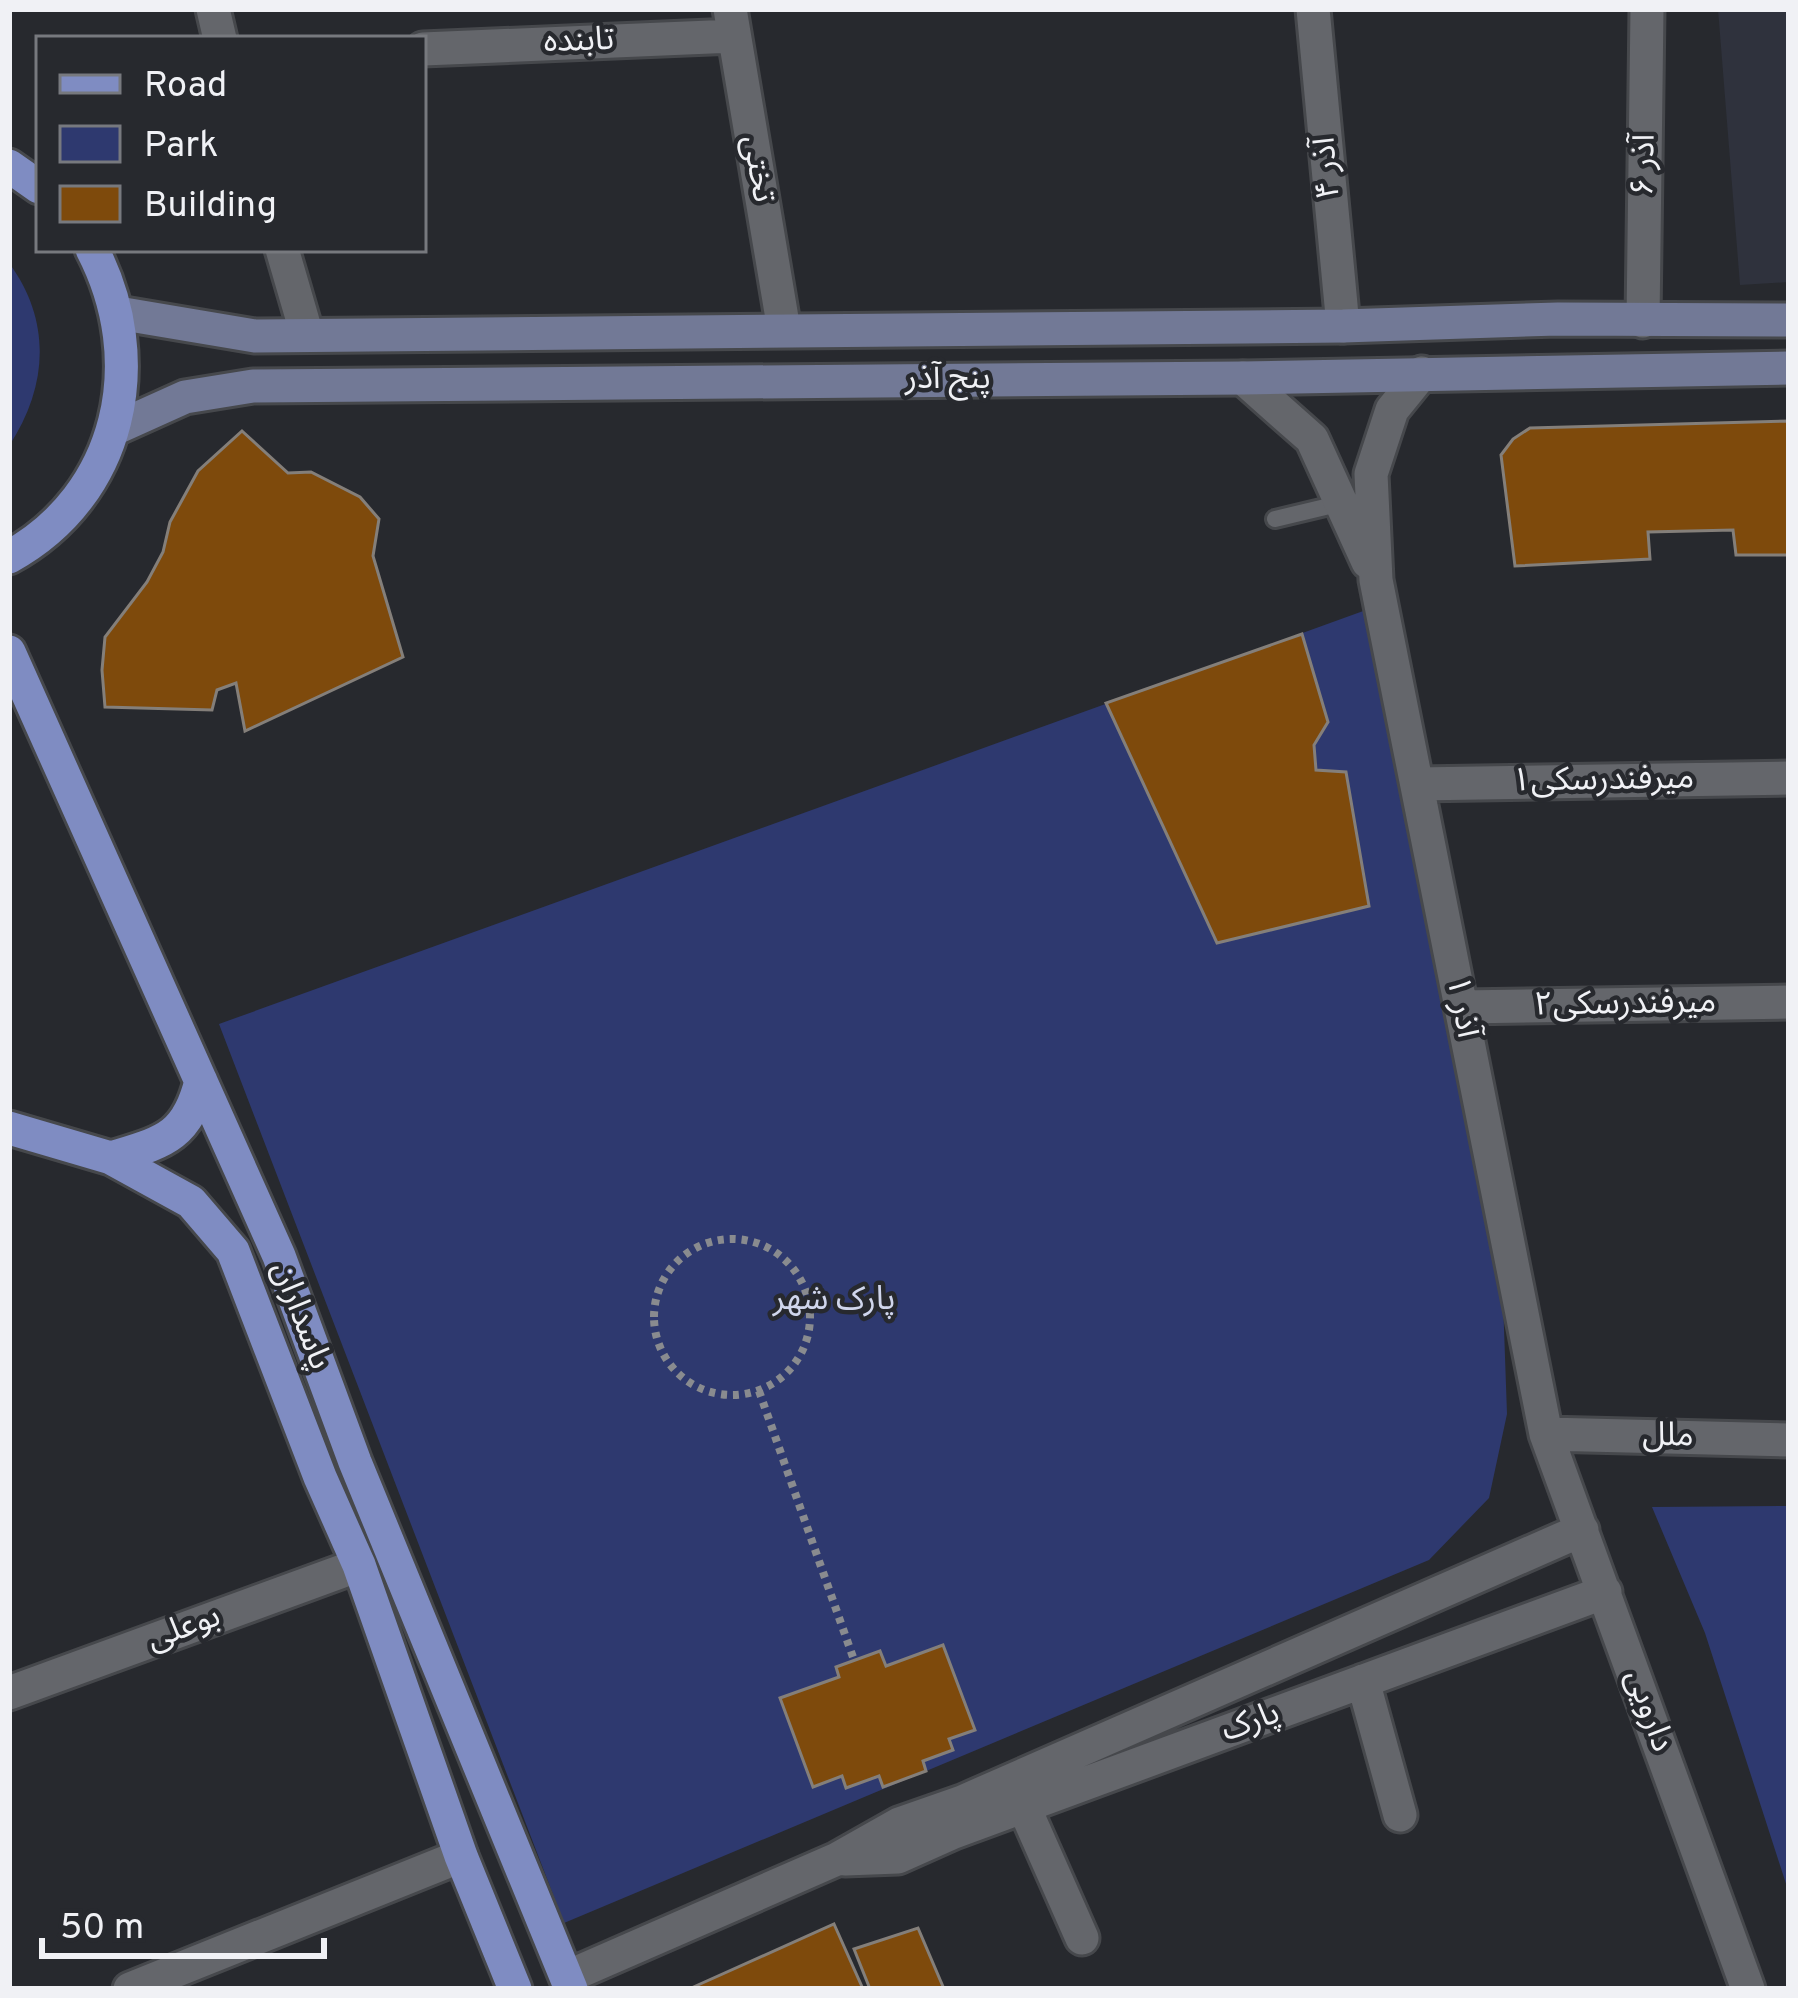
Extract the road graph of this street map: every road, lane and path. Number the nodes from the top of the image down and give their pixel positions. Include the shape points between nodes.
1 (1313, 9) edge
2 (1647, 9) edge
3 (732, 22) edge
4 (426, 49) edge
5 (9, 166) edge
6 (36, 185) edge
7 (94, 252) edge
8 (283, 252) edge
9 (118, 313) junction
10 (1789, 320) edge
11 (1643, 321) junction
12 (1343, 326) junction
13 (784, 330) junction
14 (307, 335) junction
15 (1789, 368) edge
16 (1422, 373) junction
17 (1243, 378) junction
18 (114, 429) junction
19 (1342, 503) junction
20 (1275, 519) dead end
21 (9, 557) edge
22 (1376, 580) junction
23 (9, 652) edge
24 (1789, 778) edge
25 (1417, 784) junction
26 (1789, 1002) edge
27 (1461, 1007) junction
28 (201, 1082) junction
29 (9, 1127) edge
30 (111, 1158) junction
31 (759, 1391) junction
32 (1546, 1434) junction
33 (1789, 1439) edge
34 (1582, 1531) junction
35 (359, 1564) junction
36 (1605, 1592) junction
37 (854, 1660) dead end
38 (1363, 1681) junction
39 (9, 1693) edge
40 (1024, 1807) junction
41 (1400, 1815) dead end
42 (898, 1841) junction
43 (461, 1856) junction
44 (1082, 1938) dead end
45 (569, 1983) edge
46 (130, 1989) edge
47 (515, 1989) edge
48 (1748, 1989) edge

1 - 12 street, آذر ۴
2 - 11 street, آذر ۶
3 - 4 street, تابنده
3 - 13 street, تختی
5 - 6 main road
7 - 9 main road
8 - 14 street
9 - 14 main road, پنج آذر via 255,336
9 - 18 main road via 122,391
10 - 11 main road, پنج آذر
11 - 12 main road, پنج آذر
12 - 13 main road, پنج آذر
13 - 14 main road, پنج آذر
15 - 16 main road, پنج آذر
16 - 17 main road, پنج آذر
16 - 22 street via 1392,410 1372,474
17 - 18 main road, پنج آذر via 254,386 185,397
17 - 19 street via 1312,439
18 - 21 main road via 84,492 36,542
19 - 20 lane
19 - 22 street
22 - 25 street, ۱ آذر
23 - 28 main road, پاسداران
24 - 25 street, میرفندرسکی۱
25 - 27 street, ۱ آذر
26 - 27 street, میرفندرسکی۲
27 - 32 street, ۱ آذر
28 - 30 main road via 181,1127 163,1142
28 - 45 main road, پاسداران via 279,1256
29 - 30 main road
30 - 35 main road, پاسداران via 191,1202 233,1250
31 - 31 path via 702,1390 659,1347 659,1288 701,1245 762,1245 805,1287 805,1347
31 - 37 path
32 - 33 street, ملل
32 - 34 street, دارویی
34 - 36 street, دارویی
34 - 42 street, پارک via 962,1802
35 - 39 street, بوعلی
35 - 43 main road, پاسداران
36 - 38 street, پارک
36 - 48 street, دارویی
38 - 40 street, پارک
38 - 41 street
40 - 42 street, پارک
40 - 44 street
42 - 45 street via 836,1859
43 - 46 street
43 - 47 main road, پاسداران

